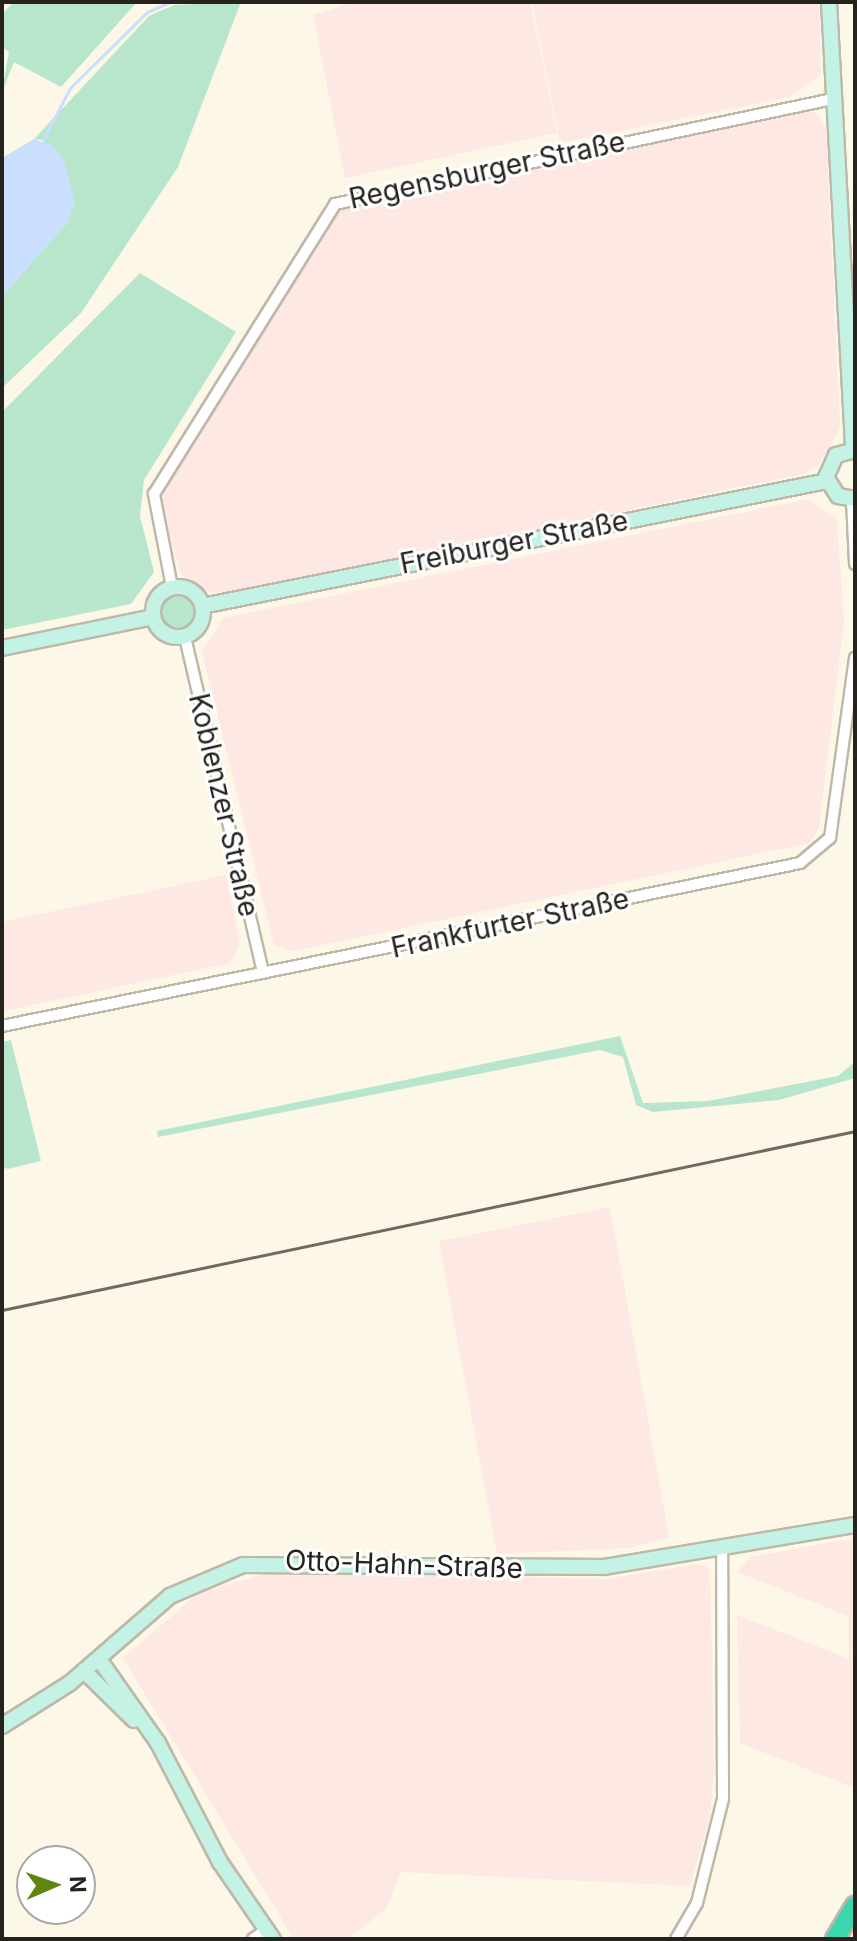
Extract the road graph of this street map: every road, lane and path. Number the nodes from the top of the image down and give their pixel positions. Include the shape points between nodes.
1 (829, 2) edge
2 (833, 99) junction
3 (854, 450) edge
4 (827, 481) junction
5 (853, 500) edge
6 (855, 564) edge
7 (172, 587) junction
8 (202, 606) junction
9 (153, 617) junction
10 (185, 637) junction
11 (2, 648) edge
12 (855, 658) edge
13 (263, 973) junction
14 (2, 1026) edge
15 (855, 1525) edge
16 (722, 1548) junction
17 (99, 1659) junction
18 (84, 1671) junction
19 (2, 1726) edge
20 (158, 1743) junction
21 (855, 1906) edge
22 (264, 1936) edge
23 (676, 1939) edge
24 (835, 1939) edge

1 - 2 street
2 - 3 street
2 - 7 street, Regensburger Straße via 335,204 154,494
3 - 4 street via 831,461
4 - 5 street
4 - 8 street, Freiburger Straße
5 - 6 street
7 - 8 street via 194,592
7 - 9 street via 158,596
8 - 10 street via 199,626
9 - 10 street via 164,633
9 - 11 street
10 - 13 street, Koblenzer Straße
12 - 13 street, Frankfurter Straße via 830,838 812,858
13 - 14 street, Frankfurter Straße
15 - 16 street, Otto-Hahn-Straße
16 - 17 street, Otto-Hahn-Straße via 566,1569 323,1560 243,1565 170,1596
16 - 23 street via 721,1819 697,1903
17 - 18 street, Otto-Hahn-Straße
17 - 20 street
18 - 19 street, Otto-Hahn-Straße
18 - 20 street
20 - 22 street
21 - 24 highway

